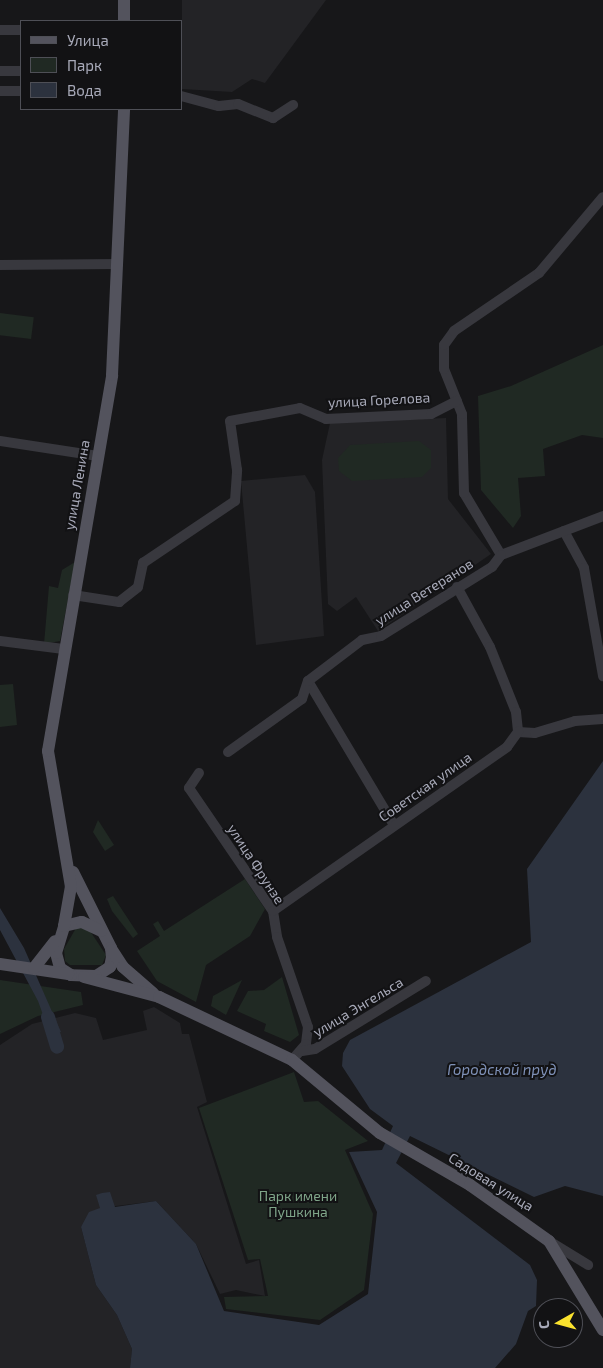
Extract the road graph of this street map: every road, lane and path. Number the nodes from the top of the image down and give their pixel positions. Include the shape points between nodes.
1 (124, 0) edge
2 (124, 20) edge
3 (0, 30) edge
4 (20, 30) edge
5 (0, 71) edge
6 (20, 71) edge
7 (20, 90) edge
8 (0, 91) edge
9 (182, 96) edge
10 (293, 105) dead end
11 (124, 110) edge
12 (603, 197) edge
13 (118, 264) junction
14 (0, 265) edge
15 (457, 401) junction
16 (0, 441) edge
17 (98, 456) junction
18 (603, 516) edge
19 (564, 531) junction
20 (501, 555) junction
21 (457, 587) junction
22 (73, 594) junction
23 (0, 641) edge
24 (63, 649) junction
25 (603, 676) edge
26 (308, 682) junction
27 (603, 719) edge
28 (518, 732) junction
29 (228, 752) dead end
30 (198, 773) dead end
31 (394, 825) junction
32 (69, 863) junction
33 (273, 911) junction
34 (63, 928) junction
35 (101, 931) junction
36 (111, 948) junction
37 (0, 964) edge
38 (34, 968) junction
39 (71, 975) junction
40 (84, 977) junction
41 (426, 981) dead end
42 (159, 997) junction
43 (302, 1052) junction
44 (292, 1060) junction
45 (549, 1241) junction
46 (588, 1264) dead end
47 (603, 1330) edge

1 - 2 main road
3 - 4 street
5 - 6 street
7 - 8 street
9 - 10 street via 218,106 238,104 272,118
11 - 13 main road, улица Ленина
12 - 15 street via 544,268 454,330 444,345 444,369
13 - 14 street
13 - 17 main road, улица Ленина via 112,375
15 - 20 street via 463,426 464,493
15 - 22 street, улица Горелова via 431,414 326,418 300,408 230,421 237,470 235,501 143,564 138,586 119,602
16 - 17 street
17 - 22 main road, улица Ленина
18 - 19 street, улица Ветеранов
19 - 20 street, улица Ветеранов
19 - 25 street via 584,568
20 - 21 street, улица Ветеранов via 492,567
21 - 26 street, улица Ветеранов via 381,636 362,640
21 - 28 street via 490,647 516,712
22 - 24 main road, улица Ленина
23 - 24 street
24 - 32 main road, улица Ленина via 48,751 56,814
26 - 29 street, улица Ветеранов via 302,699
26 - 31 street
27 - 28 street via 575,721 535,733
28 - 31 street, Советская улица via 507,747
30 - 33 street, улица Фрунзе via 189,788
31 - 33 street, Советская улица
32 - 34 main road via 72,890
32 - 35 main road
33 - 43 street, улица Фрунзе via 277,937 306,1018 308,1036
34 - 35 main road via 82,922
34 - 38 main road
34 - 39 main road via 57,962
35 - 36 main road
36 - 40 main road via 110,967
36 - 42 main road via 123,967
37 - 38 main road
38 - 39 main road
39 - 40 main road
40 - 42 main road
41 - 43 street, улица Энгельса via 314,1049
42 - 44 main road, Садовая улица
43 - 44 street
44 - 45 main road, Садовая улица via 380,1133 525,1220
45 - 46 street, Садовая улица
45 - 47 main road, Садовая улица

